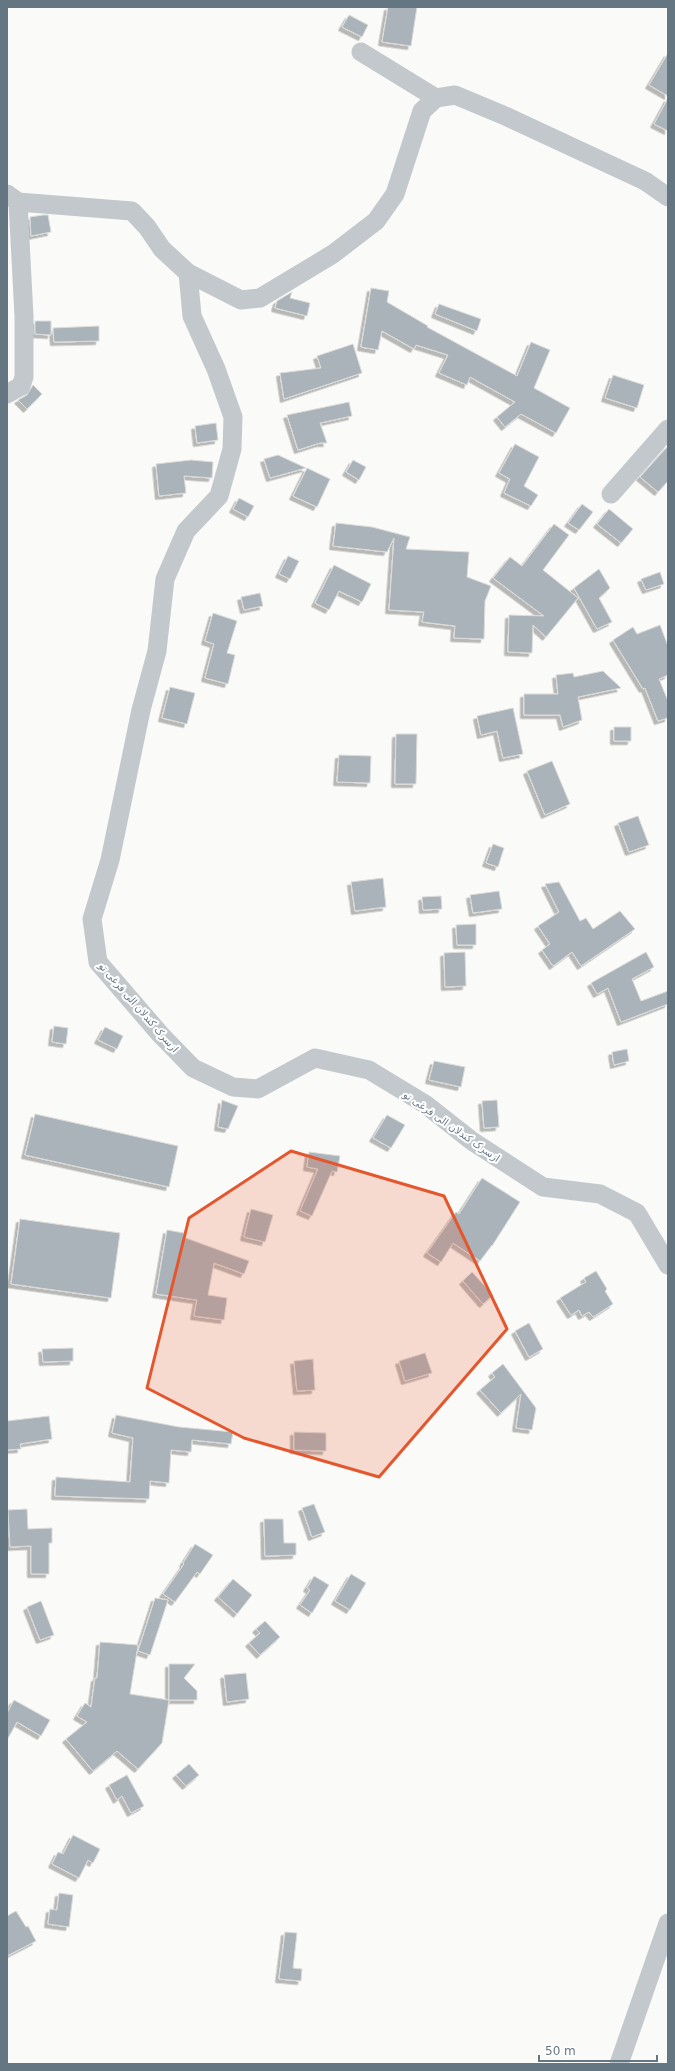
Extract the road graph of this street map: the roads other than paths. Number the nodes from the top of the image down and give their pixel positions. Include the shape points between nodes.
1 (361, 52) dead end
2 (436, 98) junction
3 (668, 197) edge
4 (12, 198) edge
5 (188, 273) junction
6 (7, 394) edge
7 (668, 429) edge
8 (611, 494) dead end
9 (668, 1264) edge
10 (668, 1923) edge
11 (619, 2064) edge

1 - 2 street
2 - 3 street via 455,95 503,115 645,181
2 - 5 street via 422,111 395,194 376,221 333,254 260,298 241,300
4 - 5 street via 132,211 162,249
4 - 6 street via 24,316 24,377 21,386
5 - 9 street, ازسرک کندلان الی فرغی تو via 192,316 234,417 232,449 219,496 186,531 165,579 157,652 141,710 110,860 92,919 98,962 193,1068 233,1087 258,1089 316,1058 369,1070 425,1104 472,1141 543,1187 600,1194 637,1213
7 - 8 street
10 - 11 street

